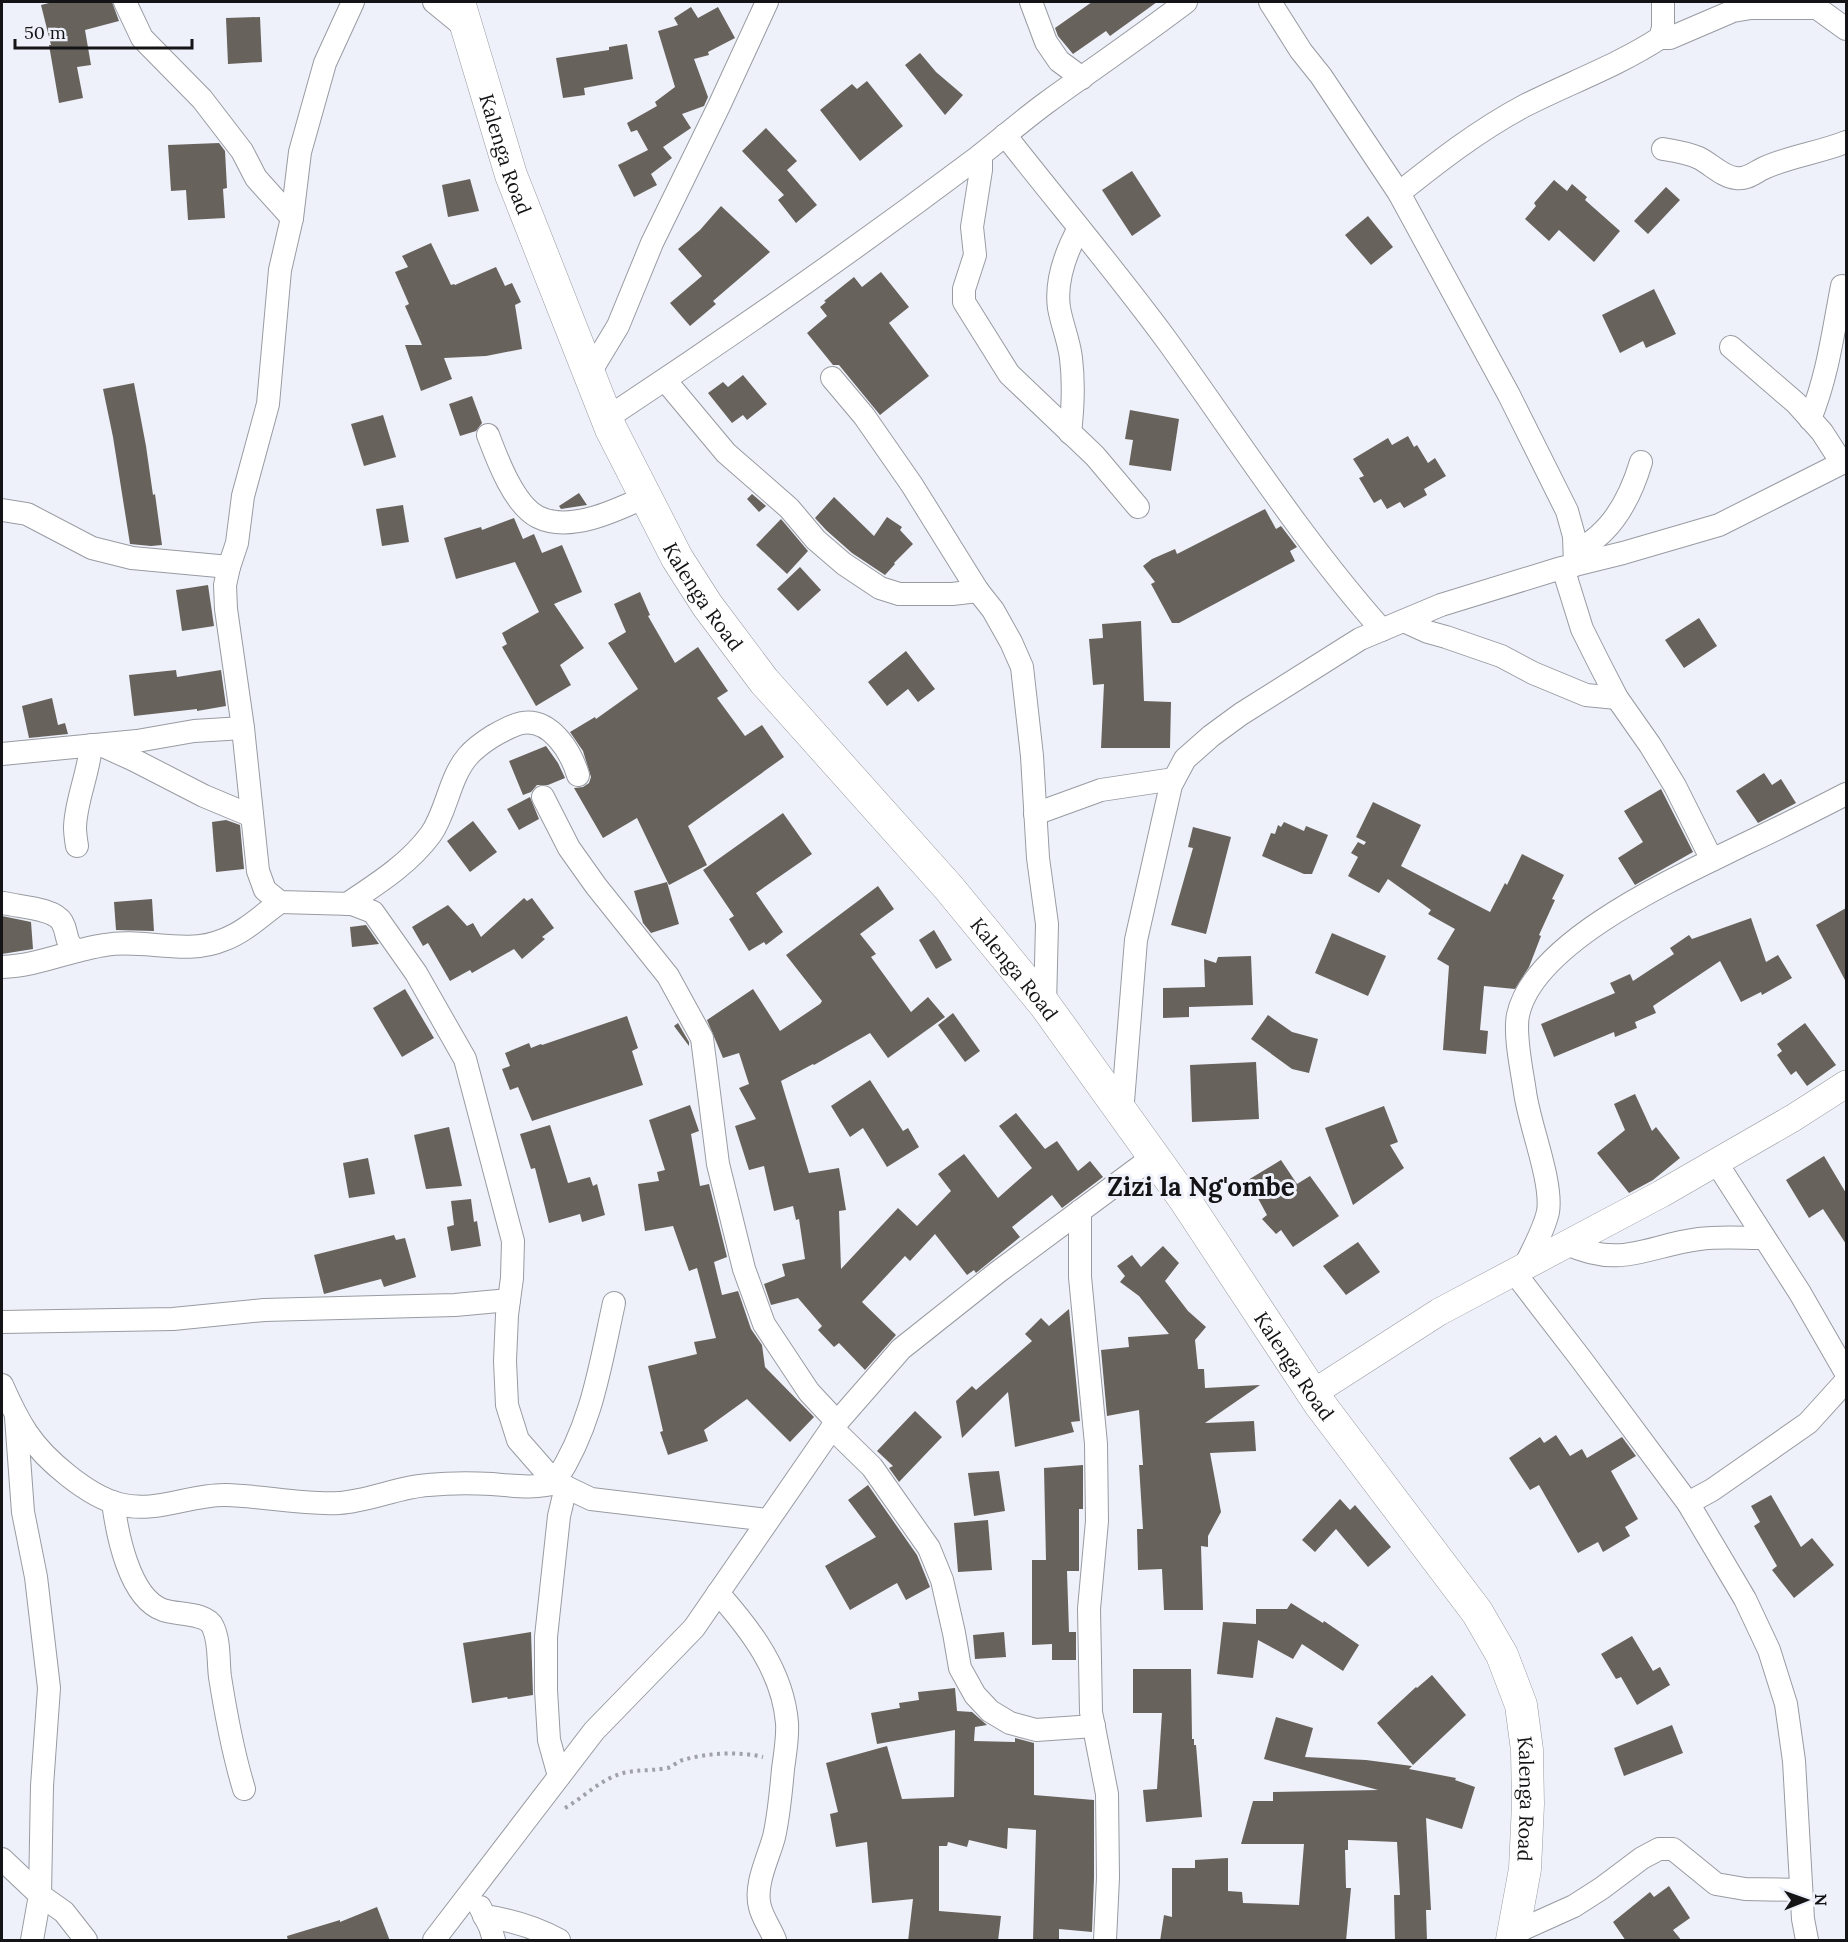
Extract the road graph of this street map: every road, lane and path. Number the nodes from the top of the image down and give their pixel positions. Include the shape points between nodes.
1 (125, 2) edge
2 (353, 2) edge
3 (434, 2) edge
4 (766, 2) edge
5 (1031, 2) edge
6 (1186, 2) edge
7 (1270, 2) edge
8 (1663, 2) edge
9 (464, 16) edge
10 (1846, 29) edge
11 (1660, 38) junction
12 (1082, 78) junction
13 (1005, 135) junction
14 (1846, 142) edge
15 (1663, 149) dead end
16 (981, 155) junction
17 (1399, 193) junction
18 (292, 218) junction
19 (1079, 228) junction
20 (1842, 286) dead end
21 (1731, 347) dead end
22 (589, 374) junction
23 (832, 378) dead end
24 (664, 380) junction
25 (607, 418) junction
26 (1810, 419) junction
27 (1070, 433) junction
28 (488, 435) dead end
29 (1641, 462) dead end
30 (1844, 462) edge
31 (645, 497) junction
32 (1138, 507) dead end
33 (2, 510) edge
34 (1571, 561) junction
35 (229, 567) junction
36 (978, 591) junction
37 (1404, 621) junction
38 (1382, 630) junction
39 (1617, 698) junction
40 (243, 728) junction
41 (96, 745) junction
42 (2, 754) edge
43 (578, 775) dead end
44 (1174, 779) junction
45 (1846, 794) edge
46 (543, 797) dead end
47 (1035, 814) junction
48 (252, 816) junction
49 (77, 846) dead end
50 (1712, 860) junction
51 (280, 902) junction
52 (4, 903) dead end
53 (347, 904) junction
54 (76, 951) junction
55 (2, 967) edge
56 (1045, 1005) junction
57 (1846, 1084) edge
58 (1122, 1114) junction
59 (1153, 1157) junction
60 (1716, 1162) junction
61 (1080, 1210) junction
62 (1764, 1238) junction
63 (1568, 1244) junction
64 (1519, 1269) junction
65 (509, 1300) junction
66 (614, 1303) dead end
67 (2, 1322) edge
68 (1836, 1337) edge
69 (1846, 1373) edge
70 (1846, 1381) edge
71 (2, 1384) edge
72 (1313, 1393) junction
73 (16, 1413) junction
74 (834, 1425) junction
75 (561, 1483) junction
76 (113, 1502) junction
77 (1688, 1503) junction
78 (768, 1520) junction
79 (718, 1593) junction
80 (1094, 1726) junction
81 (784, 1761) junction
82 (559, 1776) junction
83 (244, 1789) dead end
84 (529, 1814) junction
85 (2, 1859) edge
86 (472, 1889) junction
87 (1801, 1890) junction
88 (40, 1895) junction
89 (484, 1916) junction
90 (1513, 1937) edge
91 (32, 1941) edge
92 (87, 1941) edge
93 (434, 1941) edge
94 (494, 1941) edge
95 (560, 1941) edge
96 (775, 1941) edge
97 (1105, 1941) edge
98 (1807, 1941) edge

1 - 18 street via 142,38 202,99 242,151 256,178
2 - 18 street via 325,63 309,115
3 - 9 street
4 - 22 street via 652,243 618,326
5 - 12 street via 1046,42 1059,61
6 - 12 street
7 - 17 street
8 - 11 street
9 - 22 main road, Kalenga Road via 511,175
10 - 11 street via 1817,8 1763,8 1733,11 1670,38
11 - 17 street via 1620,62 1523,107 1461,144
12 - 13 street
13 - 16 street
13 - 19 street
14 - 15 street via 1736,178 1700,158
16 - 24 street
16 - 27 street via 972,227 975,255 964,302 1009,374
17 - 34 street via 1567,511 1574,536
18 - 35 street via 280,270 268,404
19 - 27 street via 1062,267 1059,307 1072,373
19 - 38 street via 1168,342 1351,596
20 - 26 street via 1822,391
21 - 26 street
22 - 25 main road, Kalenga Road
23 - 36 street via 912,485
24 - 25 street
24 - 36 street via 726,453 789,508 816,540 844,564 880,588 899,594
25 - 31 main road, Kalenga Road
26 - 30 street
27 - 32 street
28 - 31 street via 517,497 537,517 553,522 596,517
29 - 34 street via 1627,499 1608,527
30 - 34 street via 1719,525
31 - 56 main road, Kalenga Road via 683,568 764,681 949,888
33 - 35 street via 27,514 92,548 132,558
34 - 37 street
34 - 39 street via 1582,629
35 - 40 street via 226,609
36 - 47 street via 993,610 1022,667
37 - 38 street
37 - 39 street via 1501,656 1533,674 1586,695
38 - 44 street via 1360,639 1218,730 1185,759
39 - 50 street via 1675,786
40 - 41 street
40 - 48 street
41 - 42 street
41 - 48 street
41 - 49 street via 78,807
43 - 53 street via 564,744 548,729 522,723 502,731 468,756 432,832 410,859
44 - 47 street via 1101,790
44 - 58 street via 1136,940
45 - 50 street
46 - 74 street via 569,848 668,976 702,1038 718,1164 744,1269 764,1324
47 - 56 street via 1047,924
48 - 51 street via 258,871 265,890
50 - 64 street via 1657,887 1584,933 1548,964 1530,987 1518,1015 1519,1051 1527,1107 1547,1188 1548,1211
51 - 53 street
51 - 54 street via 240,932 207,945 129,942
52 - 54 street via 58,917 66,939
53 - 65 street via 373,912 420,981 465,1059 513,1241
54 - 55 street via 36,963
56 - 58 main road, Kalenga Road
57 - 60 street
58 - 59 main road, Kalenga Road
59 - 61 street
59 - 72 main road, Kalenga Road
60 - 62 street
60 - 63 street
61 - 74 street via 901,1349
61 - 80 street via 1080,1277 1096,1455 1097,1521 1089,1609
62 - 63 street via 1701,1238 1615,1256 1601,1256
62 - 68 street
63 - 64 street
64 - 72 street via 1439,1312
64 - 77 street
65 - 67 street via 264,1310 173,1319
65 - 75 street via 507,1405 518,1440
66 - 75 street via 590,1409
68 - 69 street
70 - 77 street via 1808,1423
71 - 73 street
72 - 90 main road, Kalenga Road via 1477,1612 1502,1655 1521,1705 1528,1804 1525,1869
73 - 76 street via 27,1434 53,1462 94,1494
73 - 88 street via 23,1512 36,1577 49,1688
74 - 78 street
74 - 80 street via 872,1467 929,1548 942,1580 960,1668 975,1695 990,1711 1010,1723 1036,1730
75 - 76 street via 426,1485 338,1503 226,1495 137,1507
75 - 78 street via 591,1499
75 - 82 street via 546,1637 549,1740
76 - 83 street via 125,1561 144,1596 162,1610 193,1615 213,1626 235,1760
77 - 87 street via 1745,1599 1769,1650 1786,1704 1794,1761
78 - 79 street
79 - 81 street via 747,1624 784,1698
79 - 82 street via 694,1628 594,1731
80 - 97 street via 1107,1794
81 - 84 path via 754,1755 705,1755 680,1760 666,1768 626,1772 597,1785 561,1811
81 - 96 street via 774,1835 758,1891 760,1908
82 - 84 street
84 - 86 street
85 - 88 street
86 - 89 street
86 - 93 street
87 - 90 street via 1716,1884 1672,1849 1659,1849 1574,1906
87 - 98 street
88 - 91 street
88 - 92 street via 64,1912
89 - 94 street
89 - 95 street via 541,1930

